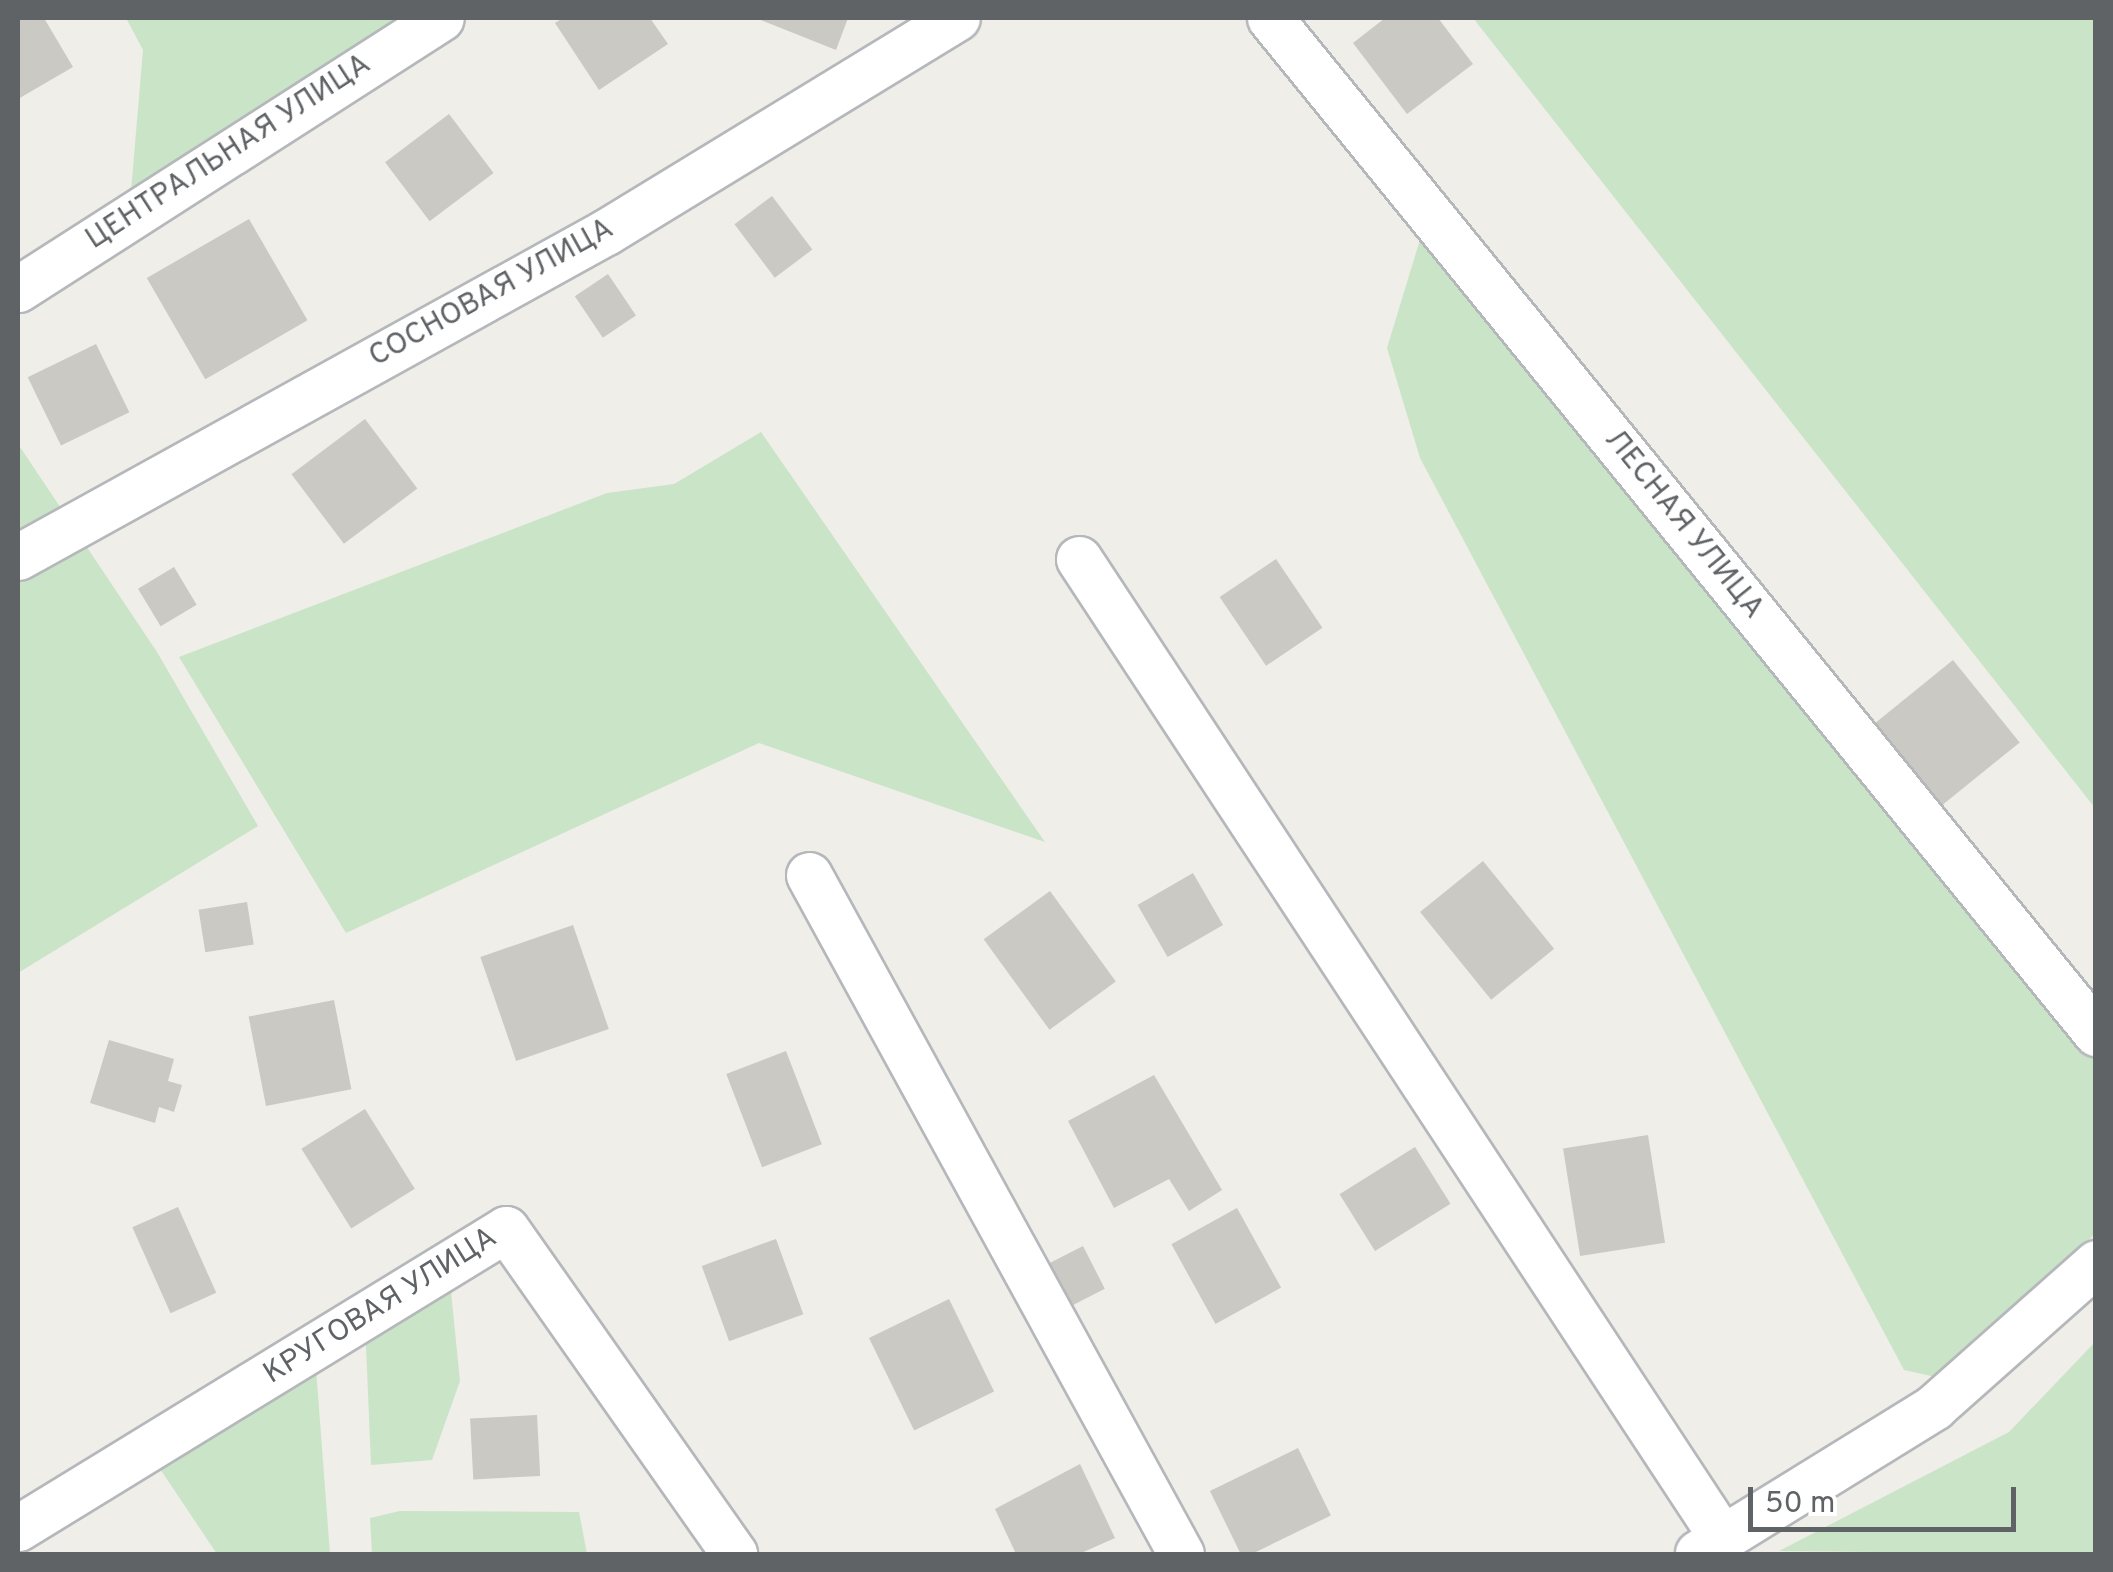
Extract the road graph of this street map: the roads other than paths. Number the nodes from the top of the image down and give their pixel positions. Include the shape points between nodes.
1 (441, 18) edge
2 (958, 18) edge
3 (1270, 18) edge
4 (18, 289) edge
5 (18, 557) edge
6 (1079, 559) dead end
7 (808, 875) dead end
8 (2096, 1033) edge
9 (2096, 1262) edge
10 (18, 1528) edge
11 (1707, 1544) edge
12 (734, 1554) edge
13 (1181, 1554) edge

1 - 4 street, ЦЕНТРАЛЬНАЯ УЛИЦА
2 - 5 street, СОСНОВАЯ УЛИЦА via 606,232
3 - 8 street, ЛЕСНАЯ УЛИЦА
6 - 11 street
7 - 13 street
9 - 11 street via 1934,1407
10 - 12 street, КРУГОВАЯ УЛИЦА via 506,1228

